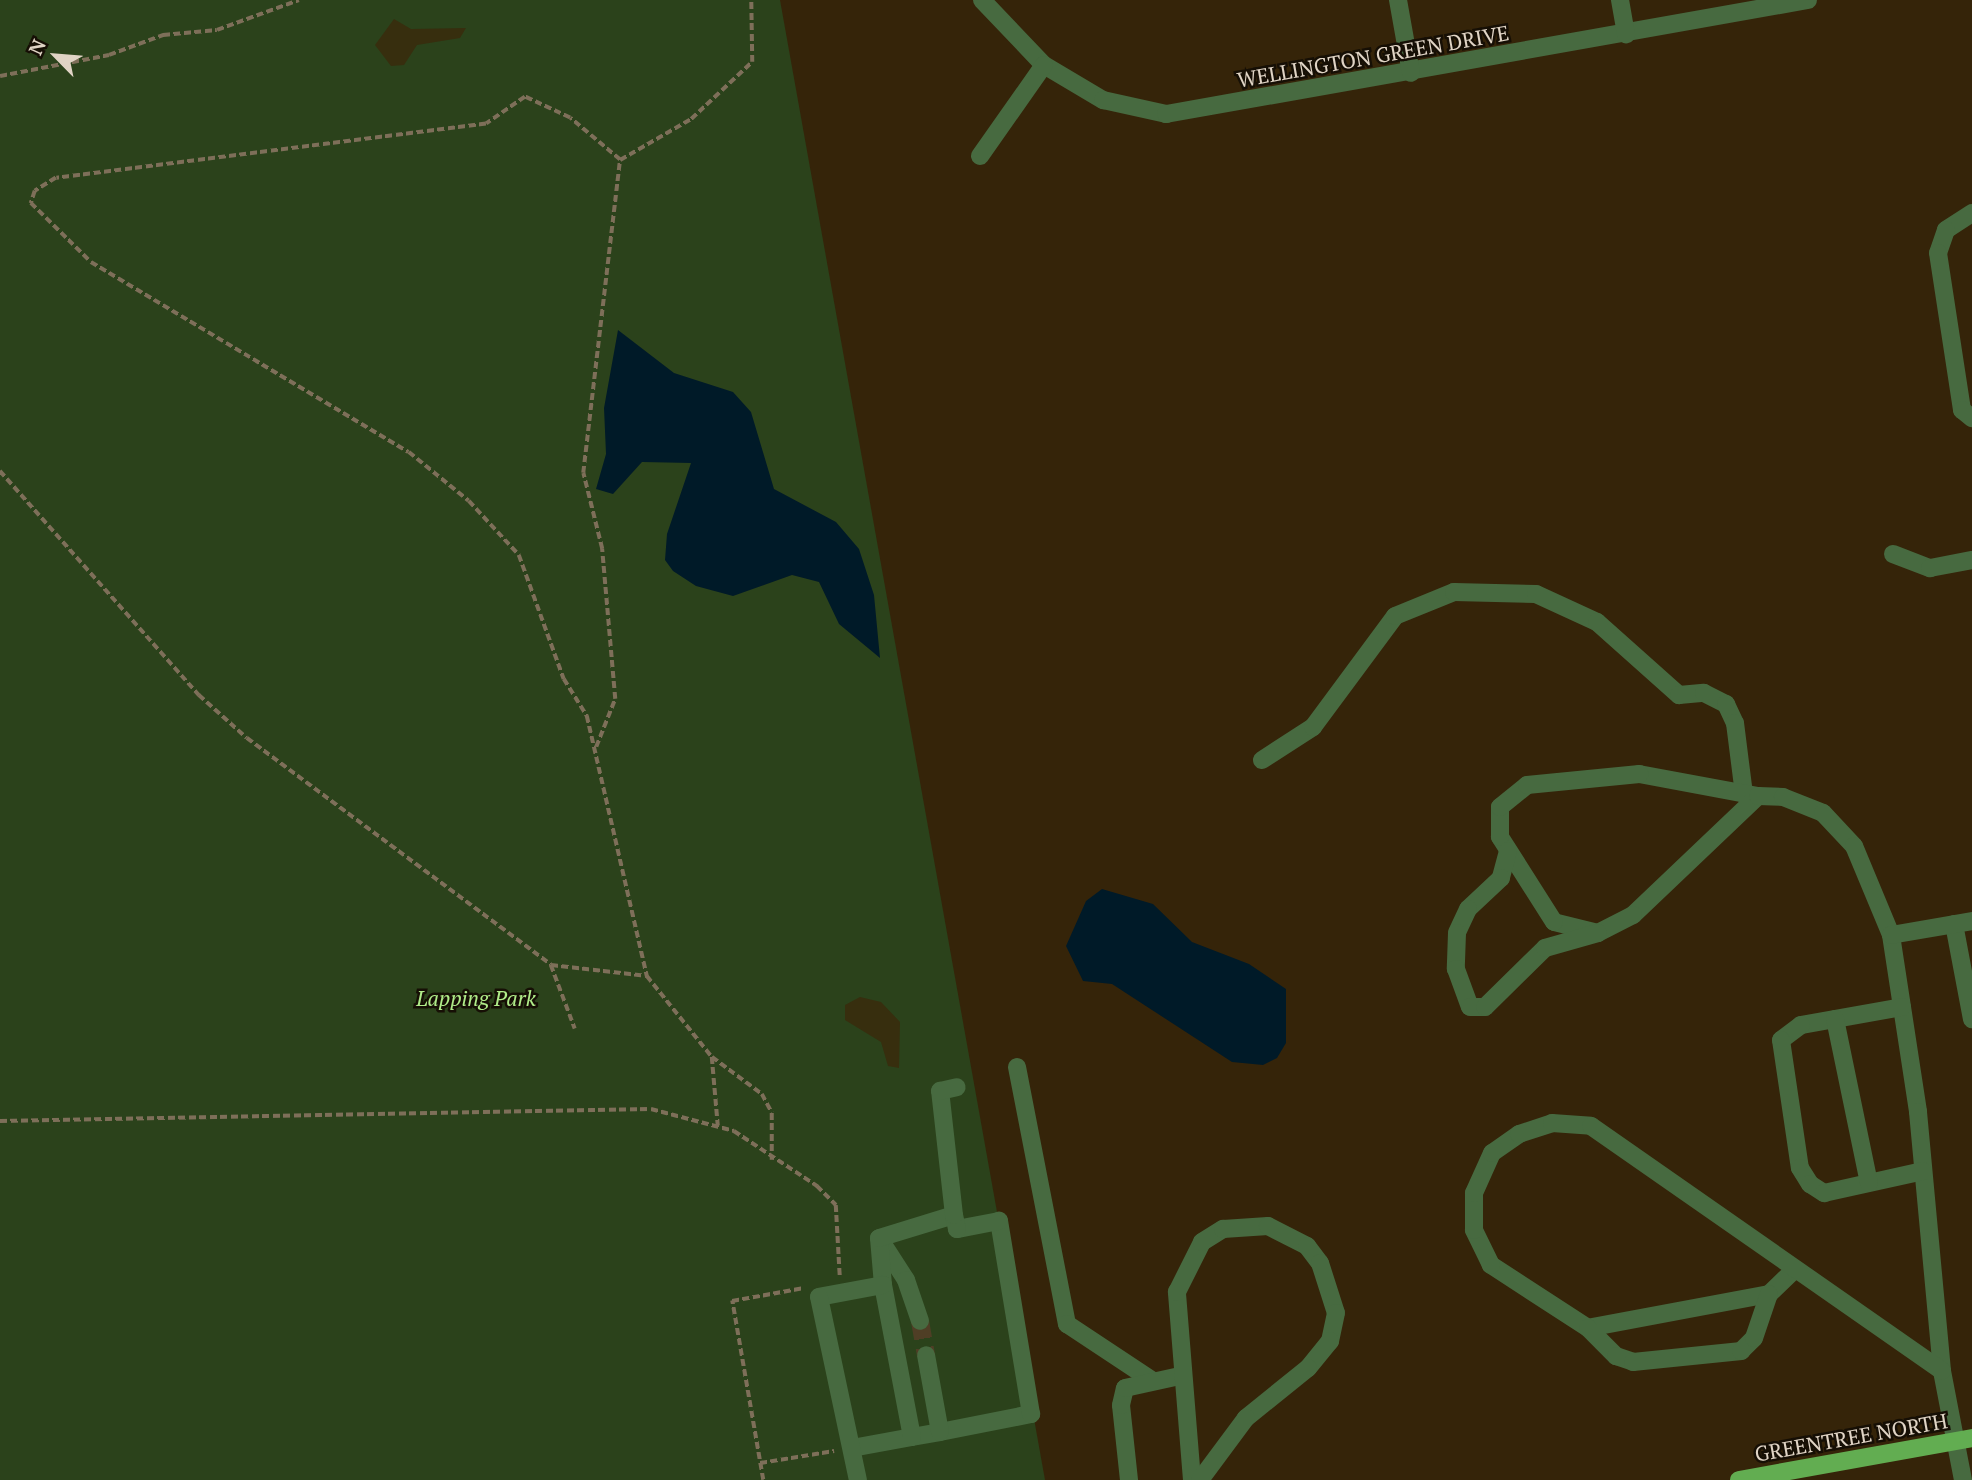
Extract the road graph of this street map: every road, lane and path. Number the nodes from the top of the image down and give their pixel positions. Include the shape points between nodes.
1 (299, 0) edge
2 (751, 0) edge
3 (982, 0) edge
4 (1398, 0) edge
5 (1620, 0) edge
6 (1808, 0) edge
7 (1626, 34) junction
8 (1044, 65) junction
9 (1410, 73) junction
10 (0, 76) edge
11 (980, 156) dead end
12 (620, 160) junction
13 (1972, 213) edge
14 (1972, 418) edge
15 (0, 471) edge
16 (1893, 554) dead end
17 (1972, 560) edge
18 (596, 748) junction
19 (1262, 761) dead end
20 (1751, 795) junction
21 (1508, 851) junction
22 (1972, 921) edge
23 (1954, 924) junction
24 (1598, 933) junction
25 (1891, 935) junction
26 (551, 965) junction
27 (1966, 965) edge
28 (647, 976) junction
29 (1902, 1007) junction
30 (1972, 1018) edge
31 (1835, 1019) junction
32 (575, 1029) dead end
33 (712, 1057) junction
34 (1017, 1067) dead end
35 (957, 1087) dead end
36 (0, 1121) edge
37 (718, 1126) junction
38 (772, 1161) junction
39 (1923, 1171) junction
40 (1869, 1183) junction
41 (954, 1215) junction
42 (879, 1238) junction
43 (837, 1257) dead end
44 (1792, 1272) junction
45 (883, 1285) junction
46 (818, 1286) dead end
47 (1769, 1293) junction
48 (920, 1321) tunnel mouth
49 (1588, 1328) junction
50 (926, 1355) tunnel mouth
51 (1942, 1371) junction
52 (1180, 1376) junction
53 (1150, 1380) junction
54 (940, 1432) junction
55 (912, 1437) junction
56 (1964, 1440) edge
57 (852, 1448) junction
58 (760, 1463) junction
59 (763, 1480) edge
60 (858, 1480) edge
61 (1129, 1480) edge
62 (1192, 1480) edge
63 (1200, 1480) edge
64 (1739, 1480) edge
65 (1963, 1480) edge

1 - 10 path via 217,30 163,36 109,55
2 - 12 path via 752,62 691,119
3 - 8 street, WELLINGTON GREEN DRIVE
4 - 9 street
5 - 7 street
6 - 7 street, WELLINGTON GREEN DRIVE
7 - 9 street, WELLINGTON GREEN DRIVE
8 - 9 street, WELLINGTON GREEN DRIVE via 1103,100 1166,114
8 - 11 street
12 - 18 path via 583,473 603,550 615,699
12 - 18 path via 570,118 525,97 486,124 56,178 35,191 31,203 92,262 409,452 469,501 519,555
13 - 14 street via 1946,230 1938,253 1962,410
15 - 26 path via 199,695 247,738
16 - 17 street via 1930,568
18 - 28 path
19 - 20 street via 1313,727 1395,616 1454,592 1536,594 1597,622 1679,695 1703,693 1726,704 1735,723
20 - 21 street via 1639,774 1527,785 1500,807 1500,837
20 - 24 street via 1633,915
20 - 25 street via 1783,797 1823,813 1854,846
21 - 24 street via 1554,922
21 - 24 street via 1501,878 1468,909 1457,933 1456,969 1470,1007 1485,1007 1545,948
22 - 23 street
23 - 25 street
23 - 27 street
25 - 29 street
26 - 28 path
26 - 32 path
27 - 30 street
28 - 33 path
29 - 31 street
29 - 39 street
31 - 40 street
31 - 40 street via 1801,1026 1781,1040 1800,1168 1824,1193
33 - 37 path
33 - 38 path via 762,1094 772,1113
34 - 53 street via 1067,1324
35 - 41 street via 940,1091
36 - 37 path via 511,1113 610,1105
37 - 38 path
38 - 43 path via 836,1205
39 - 40 street
39 - 51 street
41 - 42 street
41 - 54 street via 957,1228 999,1221 1031,1413
42 - 45 street
42 - 48 street via 906,1280
44 - 47 street
44 - 49 street via 1591,1126 1552,1123 1492,1153 1474,1193 1474,1230 1491,1265
44 - 51 street
45 - 55 street
45 - 57 street via 819,1297
46 - 58 path via 732,1301
47 - 49 street
47 - 49 street via 1754,1338 1741,1351 1633,1362 1616,1356
50 - 54 street
51 - 56 street
52 - 53 street
52 - 62 street
52 - 63 street via 1177,1292 1202,1242 1245,1224 1287,1233 1307,1246 1333,1292 1330,1341 1308,1368 1245,1418
53 - 61 street via 1125,1388 1121,1405
54 - 55 street
55 - 57 street
56 - 64 main road, GREENTREE NORTH
56 - 65 street
57 - 58 path
57 - 60 street
58 - 59 path

